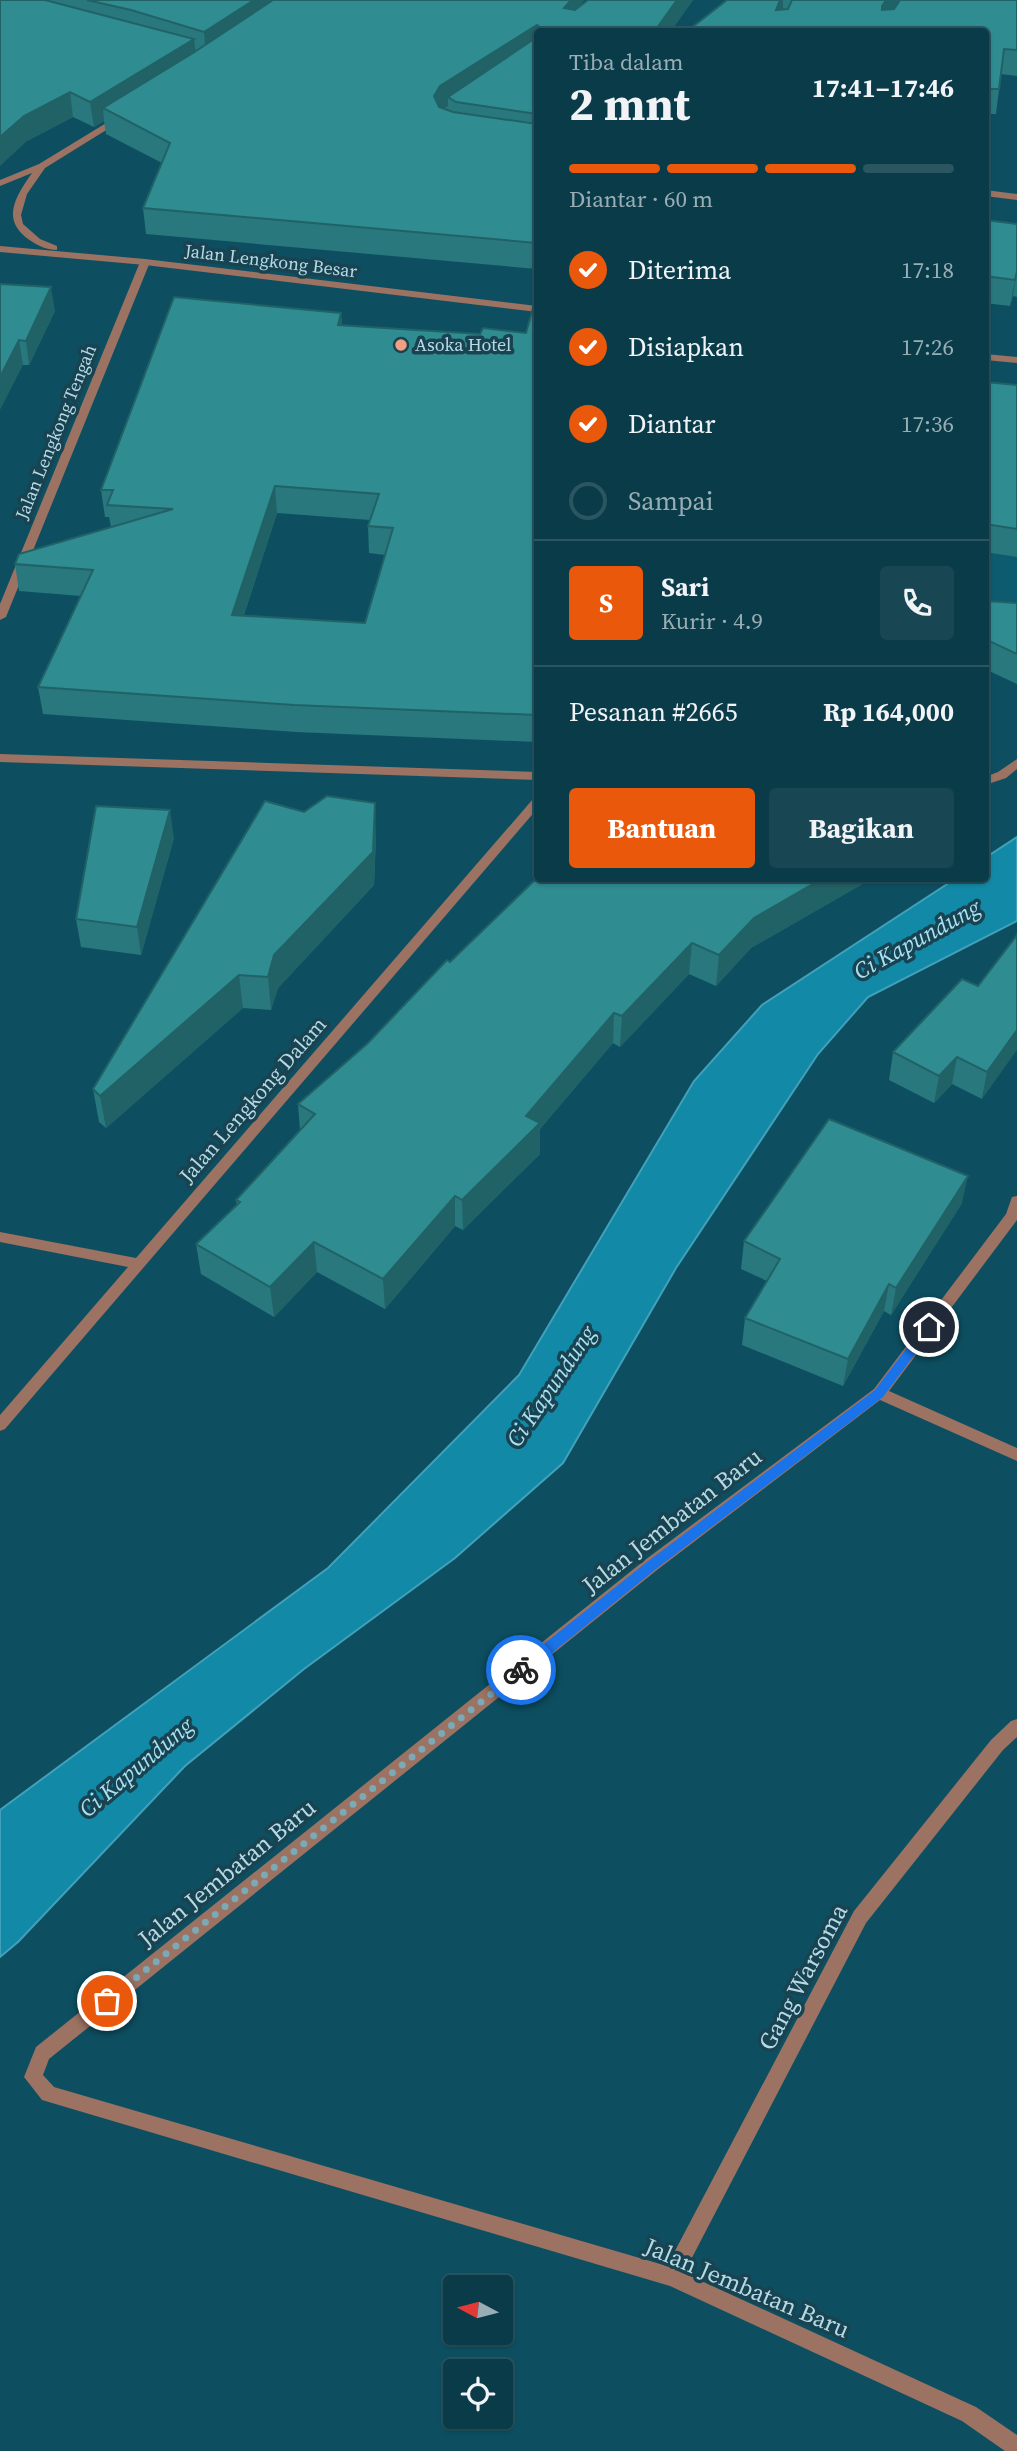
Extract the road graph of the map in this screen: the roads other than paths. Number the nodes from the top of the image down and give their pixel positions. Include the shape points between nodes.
1 (134, 109) edge
2 (42, 166) junction
3 (0, 183) edge
4 (989, 194) edge
5 (1017, 197) edge
6 (0, 249) edge
7 (74, 254) junction
8 (145, 262) junction
9 (534, 309) edge
10 (989, 357) edge
11 (1017, 360) edge
12 (0, 617) edge
13 (0, 758) edge
14 (1017, 763) edge
15 (534, 776) edge
16 (989, 780) edge
17 (534, 805) edge
18 (1017, 1201) edge
19 (0, 1237) edge
20 (139, 1264) junction
21 (879, 1393) junction
22 (0, 1424) edge
23 (1017, 1455) edge
24 (1017, 1727) edge
25 (672, 2277) junction
26 (1017, 2446) edge

1 - 2 street
2 - 3 street
2 - 7 street via 15,208 14,223 21,234
4 - 5 street
6 - 7 street, Jalan Lengkong Besar
7 - 8 street, Jalan Lengkong Besar
8 - 9 street, Jalan Lengkong Besar
8 - 12 street, Jalan Lengkong Tengah
10 - 11 street
13 - 15 street
14 - 16 street
17 - 20 street, Jalan Lengkong Dalam
18 - 21 street, Jalan Jembatan Baru via 1012,1216
19 - 20 street
20 - 22 street, Jalan Lengkong Dalam
21 - 23 street
21 - 25 street, Jalan Jembatan Baru via 651,1565 42,2053 33,2077 48,2094
24 - 25 street, Gang Warsoma via 997,1745 860,1917
25 - 26 street, Jalan Jembatan Baru via 969,2414

